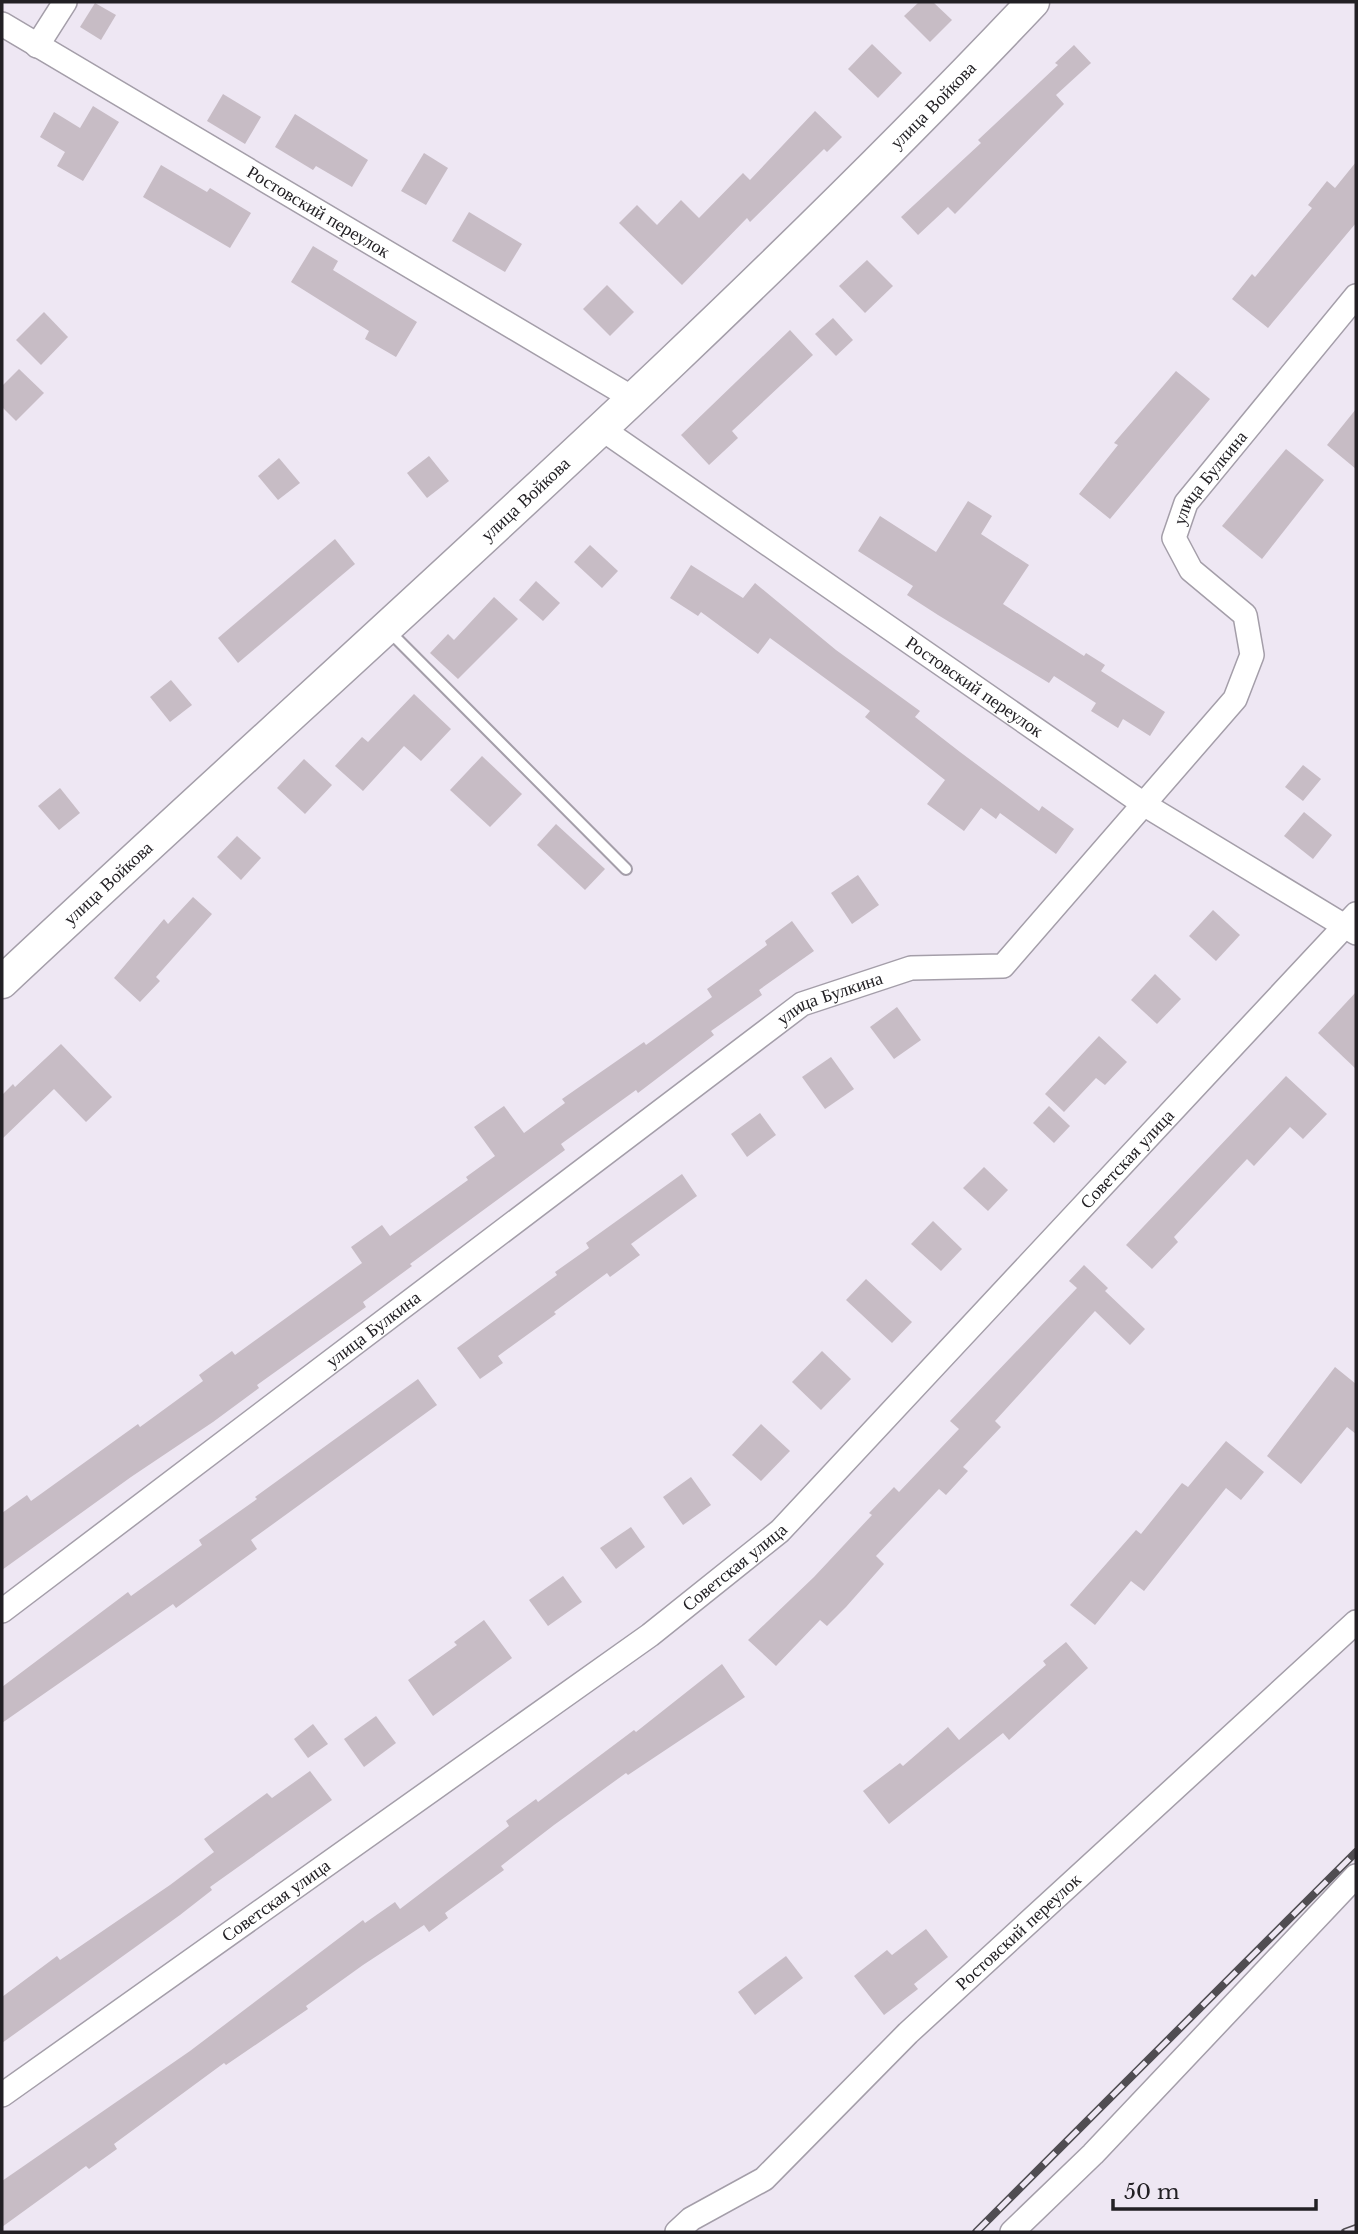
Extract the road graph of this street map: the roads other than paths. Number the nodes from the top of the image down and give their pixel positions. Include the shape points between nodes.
1 (65, 2) edge
2 (1033, 2) edge
3 (2, 24) edge
4 (37, 46) junction
5 (1356, 296) edge
6 (634, 399) junction
7 (602, 429) junction
8 (386, 628) junction
9 (1145, 805) junction
10 (626, 869) dead end
11 (1352, 925) edge
12 (2, 982) edge
13 (2, 1611) edge
14 (1356, 1622) edge
15 (1356, 1876) edge
16 (2, 2095) edge
17 (677, 2232) edge
18 (1012, 2232) edge

1 - 4 street
2 - 6 main road, улица Войкова via 942,98
3 - 4 street, Ростовский переулок
4 - 6 street, Ростовский переулок
5 - 9 street, улица Булкина via 1186,503 1174,538 1191,570 1245,615 1252,655 1235,699
6 - 7 main road, улица Войкова
7 - 8 main road, улица Войкова
7 - 9 street, Ростовский переулок
8 - 10 lane
8 - 12 main road, улица Войкова
9 - 11 street, Ростовский переулок
9 - 13 street, улица Булкина via 1003,967 911,968 802,1004
11 - 16 street, Советская улица via 780,1531 650,1635
14 - 17 street, Ростовский переулок via 908,2033 764,2179 691,2219
15 - 18 street via 1093,2154

